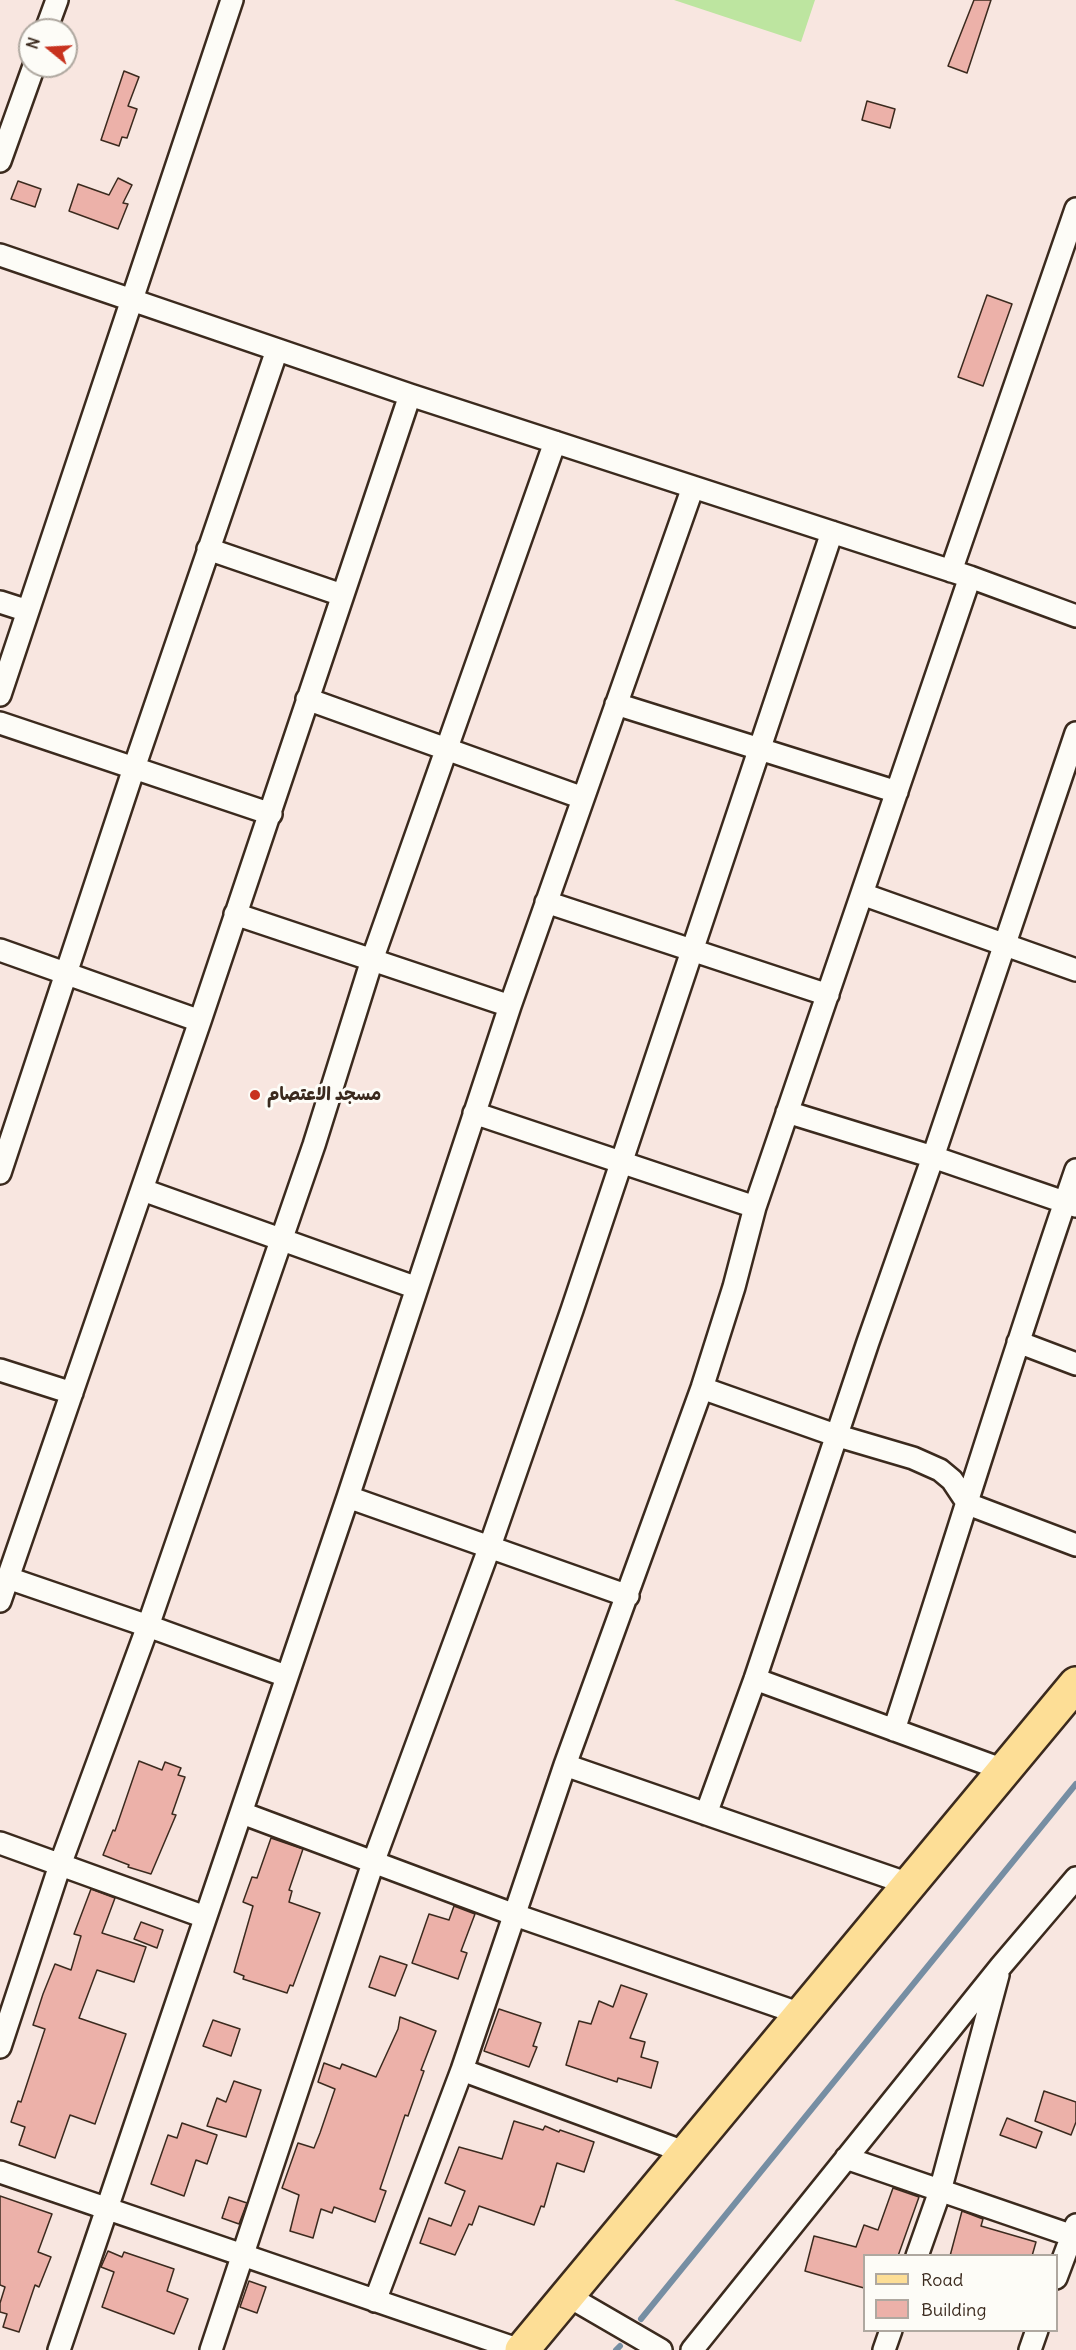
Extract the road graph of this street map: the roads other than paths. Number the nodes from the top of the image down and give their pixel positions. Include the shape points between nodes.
1 (57, 0) edge
2 (232, 0) edge
3 (50, 18) edge
4 (30, 78) edge
5 (0, 161) edge
6 (1076, 209) edge
7 (0, 255) edge
8 (131, 299) junction
9 (277, 350) junction
10 (410, 395) junction
11 (555, 442) junction
12 (693, 487) junction
13 (832, 532) junction
14 (208, 549) junction
15 (960, 574) junction
16 (342, 595) junction
17 (0, 602) edge
18 (28, 611) junction
19 (1076, 616) edge
20 (0, 695) edge
21 (307, 699) junction
22 (616, 704) junction
23 (0, 723) edge
24 (1076, 733) edge
25 (759, 747) junction
26 (447, 749) junction
27 (134, 768) junction
28 (897, 792) junction
29 (583, 798) junction
30 (271, 814) junction
31 (862, 894) junction
32 (546, 902) junction
33 (235, 914) junction
34 (1004, 946) junction
35 (0, 950) edge
36 (692, 952) junction
37 (372, 960) junction
38 (1076, 970) edge
39 (67, 973) junction
40 (828, 995) junction
41 (510, 1006) junction
42 (200, 1021) junction
43 (787, 1112) junction
44 (474, 1113) junction
45 (933, 1157) junction
46 (621, 1162) junction
47 (1076, 1170) edge
48 (0, 1173) edge
49 (143, 1190) junction
50 (1070, 1204) edge
51 (755, 1207) junction
52 (280, 1240) junction
53 (417, 1288) junction
54 (1018, 1342) junction
55 (1076, 1364) edge
56 (0, 1370) edge
57 (702, 1388) junction
58 (72, 1393) junction
59 (835, 1435) junction
60 (348, 1497) junction
61 (968, 1504) junction
62 (489, 1545) junction
63 (1076, 1545) edge
64 (8, 1578) junction
65 (628, 1596) junction
66 (0, 1601) edge
67 (148, 1626) junction
68 (286, 1676) junction
69 (754, 1678) junction
70 (1076, 1684) edge
71 (894, 1730) junction
72 (565, 1765) junction
73 (1004, 1770) junction
74 (242, 1813) junction
75 (706, 1814) junction
76 (0, 1843) edge
77 (373, 1863) junction
78 (60, 1865) junction
79 (1076, 1878) edge
80 (909, 1884) junction
81 (514, 1916) junction
82 (205, 1917) junction
83 (1001, 1966) junction
84 (801, 2014) junction
85 (0, 2047) edge
86 (462, 2070) junction
87 (687, 2153) junction
88 (846, 2158) junction
89 (0, 2172) edge
90 (940, 2191) junction
91 (108, 2210) junction
92 (1075, 2232) edge
93 (918, 2254) edge
94 (242, 2255) junction
95 (1058, 2273) edge
96 (568, 2296) junction
97 (375, 2301) junction
98 (891, 2332) edge
99 (1037, 2332) edge
100 (59, 2350) edge
101 (211, 2350) edge
102 (521, 2350) edge
103 (661, 2350) edge
104 (692, 2350) edge
105 (884, 2350) edge
106 (1030, 2350) edge

1 - 3 street
2 - 8 street
4 - 5 street
6 - 15 street
7 - 8 street
8 - 9 street
8 - 18 street
9 - 10 street
9 - 14 street
10 - 11 street
10 - 16 street
11 - 12 street
11 - 26 street
12 - 13 street
12 - 22 street
13 - 15 street
13 - 25 street
14 - 16 street
14 - 27 street
15 - 19 street
15 - 28 street
16 - 21 street
17 - 18 street
18 - 20 street
21 - 26 street
21 - 30 street
22 - 25 street
22 - 29 street
23 - 27 street
24 - 34 street
25 - 28 street
25 - 36 street
26 - 29 street
26 - 37 street
27 - 30 street
27 - 39 street
28 - 31 street
29 - 32 street
30 - 33 street
31 - 34 street
31 - 40 street
32 - 36 street
32 - 41 street
33 - 37 street
33 - 42 street
34 - 38 street
34 - 45 street
35 - 39 street
36 - 40 street
36 - 46 street
37 - 41 street
37 - 52 street
39 - 42 street
39 - 48 street
40 - 43 street
41 - 44 street
42 - 49 street
43 - 45 street
43 - 51 street
44 - 46 street
44 - 53 street
45 - 50 street
45 - 59 street
46 - 51 street
46 - 62 street
47 - 50 street
49 - 52 street
49 - 58 street
50 - 54 street
51 - 57 street
52 - 53 street
52 - 67 street
53 - 60 street
54 - 55 street
54 - 61 street
56 - 58 street
57 - 59 street
57 - 65 street
58 - 64 street
59 - 61 street via 940,1470
59 - 69 street
60 - 62 street
60 - 68 street
61 - 63 street
61 - 71 street
62 - 65 street
62 - 77 street
64 - 66 street
64 - 67 street
65 - 72 street
67 - 68 street
67 - 78 street
68 - 74 street
69 - 71 street
69 - 75 street
70 - 73 main road
71 - 73 street
72 - 75 street
72 - 81 street
73 - 80 main road
74 - 77 street
74 - 82 street
75 - 80 street
76 - 78 street
77 - 81 street
77 - 94 street
78 - 82 street
78 - 85 street
79 - 83 street
80 - 84 main road
81 - 84 street
81 - 86 street
82 - 91 street
83 - 88 street
83 - 90 street
84 - 87 main road
86 - 87 street
86 - 97 street
87 - 96 main road
88 - 90 street
88 - 104 street
89 - 91 street
90 - 92 street
90 - 93 street
91 - 94 street
91 - 100 street
92 - 95 street
94 - 97 street
94 - 101 street
96 - 102 main road
96 - 103 street
97 - 102 street
98 - 105 street
99 - 106 street

